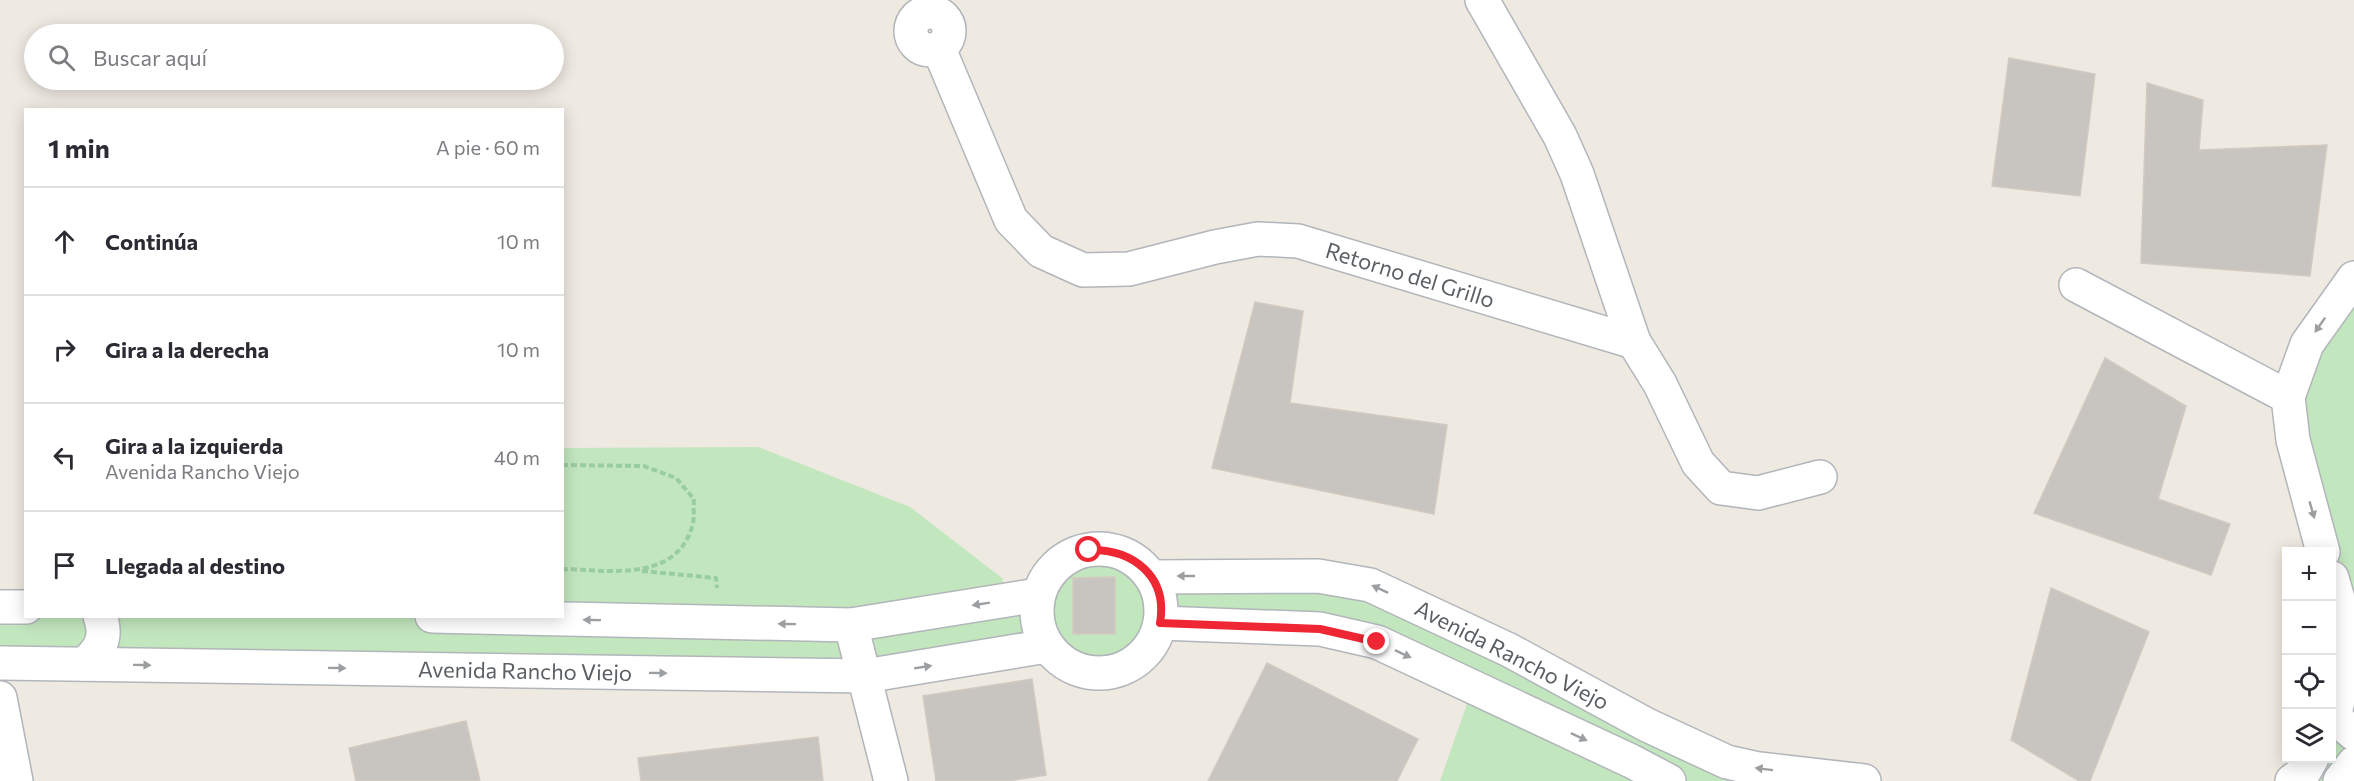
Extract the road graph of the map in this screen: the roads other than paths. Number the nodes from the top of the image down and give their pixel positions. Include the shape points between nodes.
1 (1482, 0) edge
2 (917, 7) edge
3 (2354, 278) edge
4 (2076, 285) dead end
5 (1634, 342) junction
6 (2288, 397) junction
7 (1820, 477) dead end
8 (2322, 547) edge
9 (1151, 577) junction
10 (2336, 594) edge
11 (1038, 595) junction
12 (0, 607) edge
13 (24, 607) edge
14 (101, 618) edge
15 (514, 618) edge
16 (1160, 623) junction
17 (851, 625) junction
18 (1047, 646) junction
19 (0, 663) edge
20 (84, 664) junction
21 (866, 676) junction
22 (0, 698) edge
23 (1647, 725) junction
24 (2340, 725) edge
25 (1631, 761) junction
26 (2354, 763) edge
27 (16, 781) edge
28 (891, 781) edge
29 (1669, 781) edge
30 (1864, 781) edge
31 (2340, 781) edge

1 - 5 street via 1560,136 1577,174
2 - 5 street, Retorno del Grillo via 941,15 948,22 950,33 939,49 1011,220 1041,251 1083,270 1129,269 1258,239 1298,241
3 -> 6 street via 2307,345
4 - 6 street
5 - 7 street via 1660,384 1698,463 1721,488 1758,493
6 -> 8 street via 2294,440
9 - 11 street via 1140,563 1124,554 1107,549 1089,550 1057,565
9 - 16 street via 1159,593
23 -> 9 street, Avenida Rancho Viejo via 1509,650 1370,585 1318,576
10 - 24 street via 2344,620 2346,670
11 -> 17 street
11 - 18 street via 1036,613
12 - 13 street
14 - 20 street via 98,653
17 -> 15 street
16 - 18 street via 1153,644 1142,658 1110,673 1091,674 1074,669
16 -> 25 street, Avenida Rancho Viejo via 1320,629 1377,642
17 - 21 street
21 -> 18 street, Avenida Rancho Viejo
19 - 20 street, Avenida Rancho Viejo
20 -> 21 street, Avenida Rancho Viejo
21 - 28 street
22 - 27 street
23 - 25 street
30 -> 23 street, Avenida Rancho Viejo via 1727,762
25 - 29 street, Avenida Rancho Viejo
26 - 31 street

